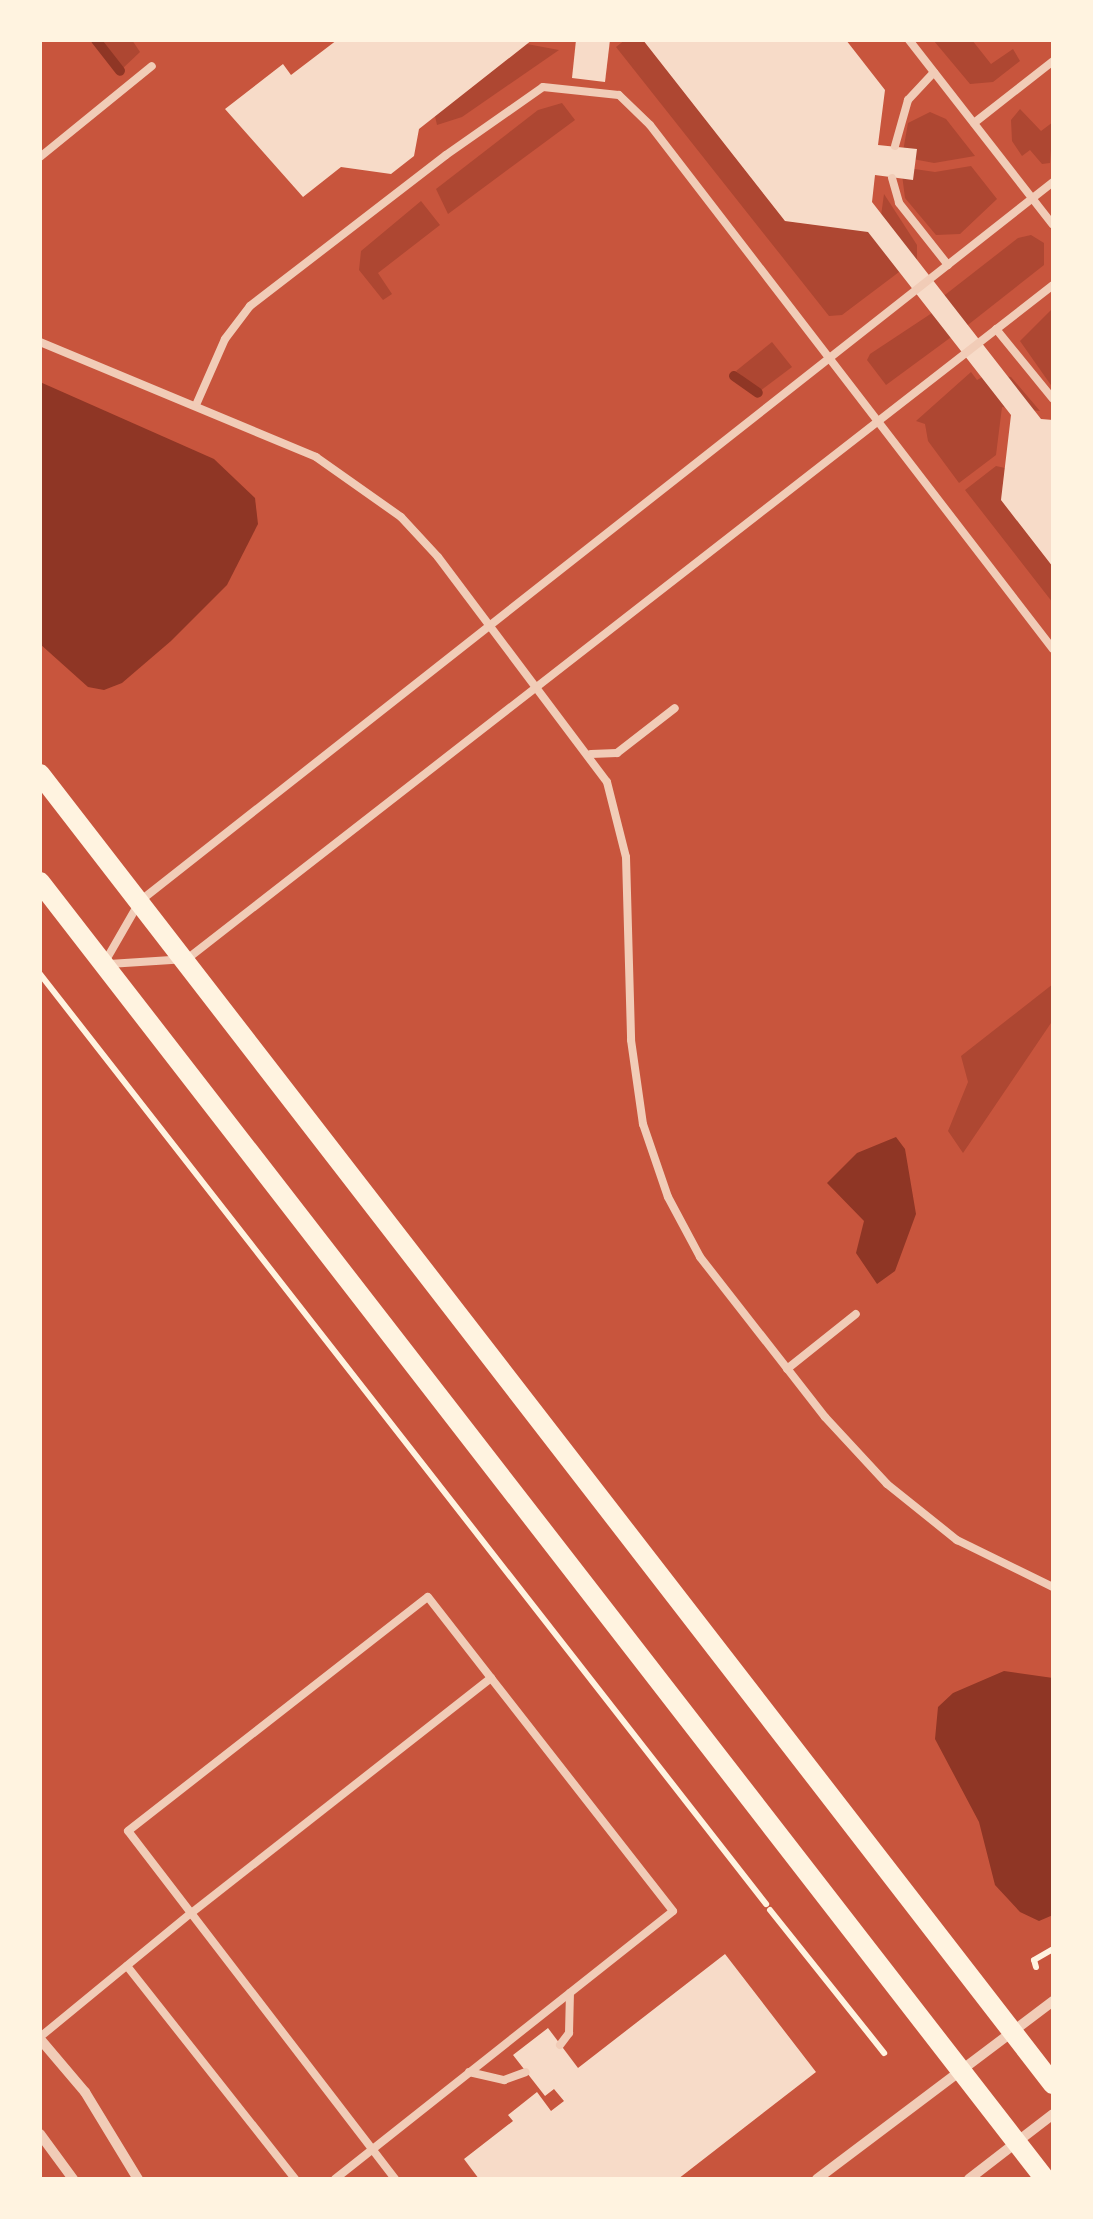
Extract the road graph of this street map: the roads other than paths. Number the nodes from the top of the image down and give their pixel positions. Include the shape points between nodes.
1 (909, 40) edge
2 (1053, 61) edge
3 (152, 66) dead end
4 (934, 72) junction
5 (974, 122) junction
6 (896, 146) dead end
7 (40, 158) edge
8 (892, 178) dead end
9 (1053, 182) edge
10 (1032, 198) junction
11 (1053, 224) edge
12 (948, 266) junction
13 (1053, 285) edge
14 (996, 329) junction
15 (40, 342) edge
16 (830, 360) junction
17 (1053, 400) edge
18 (196, 405) junction
19 (878, 422) junction
20 (492, 625) junction
21 (1053, 649) edge
22 (538, 686) junction
23 (675, 708) dead end
24 (591, 754) junction
25 (40, 774) edge
26 (40, 882) edge
27 (140, 901) junction
28 (187, 959) junction
29 (104, 964) junction
30 (856, 1314) dead end
31 (787, 1369) junction
32 (1053, 1587) edge
33 (492, 1678) junction
34 (192, 1913) junction
35 (126, 1966) junction
36 (570, 1992) junction
37 (1053, 2001) edge
38 (1011, 2028) junction
39 (40, 2038) edge
40 (560, 2045) dead end
41 (958, 2070) junction
42 (469, 2072) junction
43 (526, 2072) dead end
44 (1053, 2084) edge
45 (1053, 2114) edge
46 (40, 2134) edge
47 (1016, 2142) junction
48 (373, 2150) junction
49 (73, 2179) edge
50 (138, 2179) edge
51 (294, 2179) edge
52 (336, 2179) edge
53 (395, 2179) edge
54 (817, 2179) edge
55 (968, 2179) edge
56 (1045, 2179) edge

1 - 4 lane
2 - 5 lane
3 - 7 lane
4 - 5 lane
4 - 6 lane via 908,100
5 - 10 lane
8 - 12 lane via 899,203
9 - 10 lane
10 - 11 lane
10 - 12 lane
12 - 16 lane
13 - 14 lane
14 - 17 lane
14 - 19 lane
15 - 18 lane
16 - 18 lane via 627,98 554,85 446,155 250,306 225,340
16 - 19 lane
16 - 20 lane
18 - 20 lane via 316,457 372,494 401,516
19 - 21 lane
19 - 22 lane
20 - 22 lane
20 - 27 lane
22 - 24 lane
22 - 28 lane
23 - 24 lane via 617,754
24 - 31 lane via 608,782 626,857 630,1040 653,1160 700,1257
25 - 27 main road
26 - 29 main road
27 - 28 main road
27 - 29 lane
28 - 29 lane
28 - 38 main road
29 - 41 main road
30 - 31 lane
31 - 32 lane via 855,1451 923,1516 995,1562
33 - 34 lane
33 - 34 lane via 428,1596 128,1831
33 - 36 lane via 673,1910
34 - 35 lane
34 - 48 lane
35 - 39 lane
35 - 51 lane
36 - 40 lane via 569,2033
36 - 42 lane
37 - 38 street
38 - 41 street
38 - 44 main road
39 - 50 street via 85,2092
41 - 47 main road
41 - 54 street
42 - 43 lane via 504,2080
42 - 48 lane
45 - 47 street
46 - 49 street
47 - 55 street
47 - 56 main road
48 - 52 lane
48 - 53 lane

